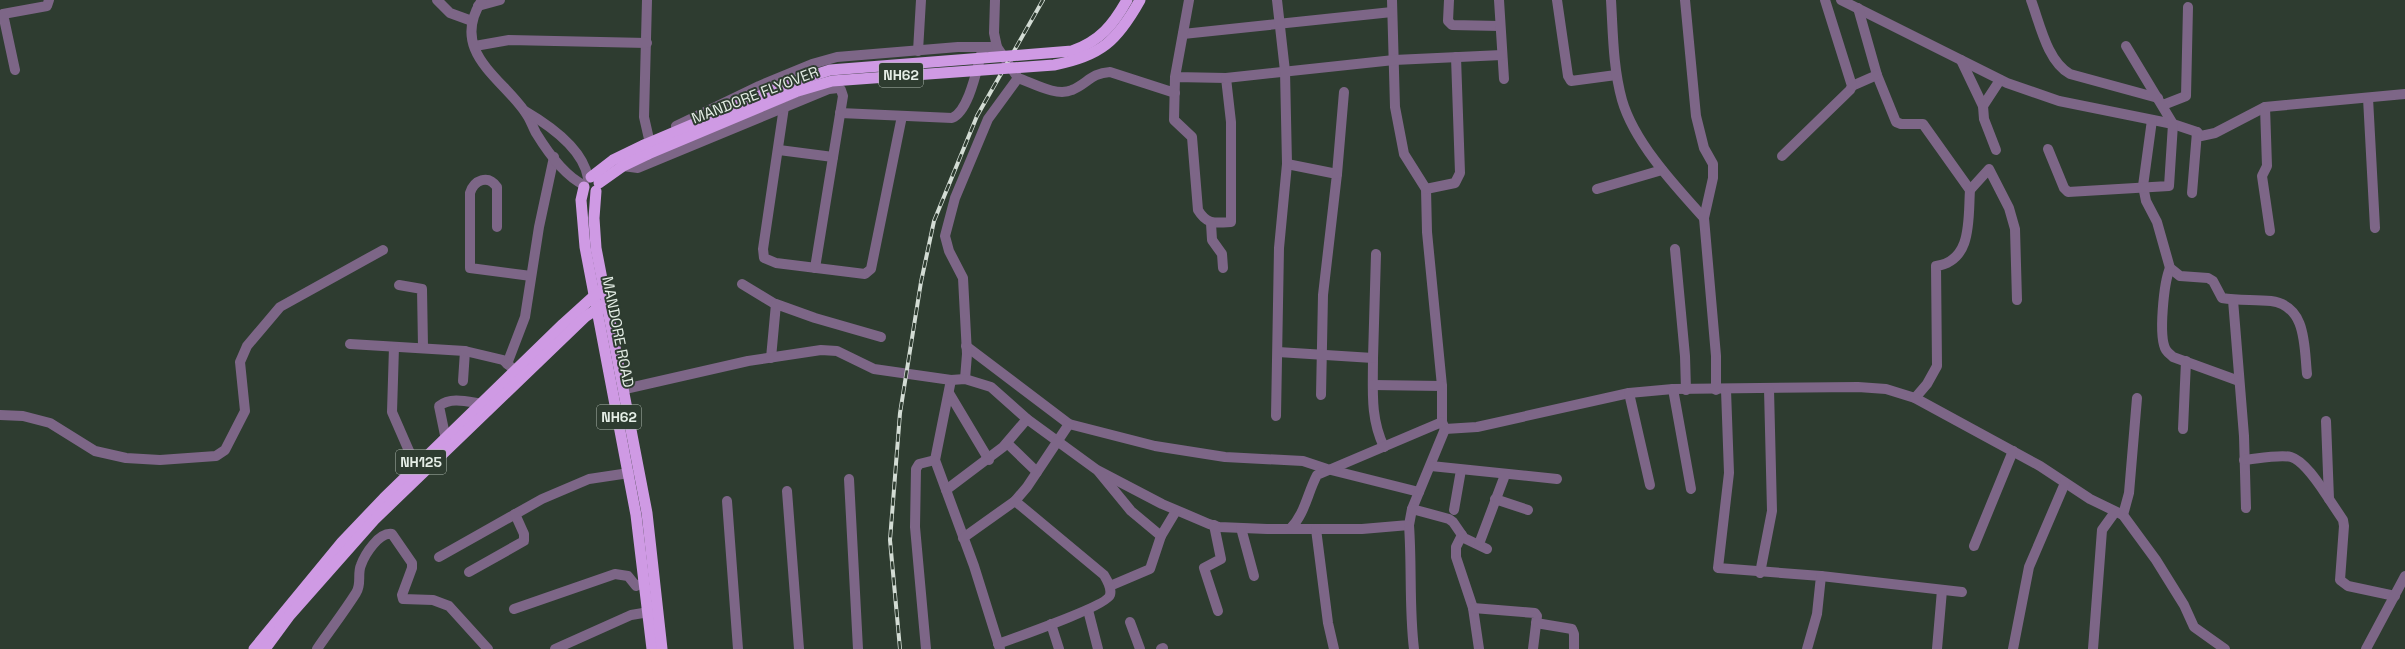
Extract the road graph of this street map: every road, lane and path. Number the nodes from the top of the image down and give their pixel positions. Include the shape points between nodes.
1 (48, 0) edge
2 (437, 0) edge
3 (500, 0) edge
4 (647, 0) edge
5 (921, 0) edge
6 (995, 0) edge
7 (1127, 0) edge
8 (1140, 0) edge
9 (1189, 0) edge
10 (1277, 0) edge
11 (1392, 0) edge
12 (1449, 0) edge
13 (1499, 0) edge
14 (1557, 0) edge
15 (1611, 0) edge
16 (1685, 0) edge
17 (1825, 0) edge
18 (1842, 0) edge
19 (2031, 0) edge
20 (480, 3) edge
21 (2188, 7) dead end
22 (1858, 8) junction
23 (1392, 12) junction
24 (472, 21) junction
25 (1280, 23) junction
26 (1500, 26) junction
27 (1183, 34) junction
28 (647, 42) junction
29 (475, 46) junction
30 (2126, 46) dead end
31 (983, 47) junction
32 (997, 47) junction
33 (918, 51) junction
34 (1502, 55) junction
35 (1456, 57) junction
36 (1394, 60) junction
37 (1961, 60) junction
38 (15, 70) dead end
39 (1285, 71) junction
40 (1616, 75) junction
41 (1877, 75) junction
42 (1018, 78) junction
43 (1175, 78) junction
44 (1226, 78) junction
45 (1504, 78) dead end
46 (2000, 80) junction
47 (1852, 86) junction
48 (1344, 92) dead end
49 (1175, 93) junction
50 (2405, 94) edge
51 (2368, 98) junction
52 (2160, 101) junction
53 (1983, 106) junction
54 (784, 107) junction
55 (2265, 108) junction
56 (525, 111) junction
57 (840, 113) junction
58 (902, 116) junction
59 (2152, 120) junction
60 (2174, 124) junction
61 (2198, 132) junction
62 (647, 146) junction
63 (2048, 149) dead end
64 (779, 150) junction
65 (1996, 150) dead end
66 (1782, 156) dead end
67 (554, 157) junction
68 (833, 157) junction
69 (1287, 164) junction
70 (623, 166) junction
71 (1662, 170) junction
72 (1337, 174) junction
73 (590, 183) junction
74 (2143, 186) junction
75 (1426, 189) junction
76 (1597, 189) dead end
77 (1970, 190) junction
78 (2192, 192) dead end
79 (1704, 218) junction
80 (1211, 223) junction
81 (497, 227) dead end
82 (2375, 228) dead end
83 (2270, 231) dead end
84 (1675, 249) dead end
85 (383, 250) dead end
86 (1376, 254) dead end
87 (815, 268) junction
88 (1223, 268) dead end
89 (2170, 268) junction
90 (531, 276) junction
91 (742, 284) dead end
92 (400, 285) dead end
93 (599, 293) junction
94 (2017, 300) dead end
95 (2233, 300) junction
96 (602, 305) junction
97 (774, 306) junction
98 (881, 337) dead end
99 (350, 344) dead end
100 (394, 347) junction
101 (423, 348) junction
102 (967, 350) junction
103 (465, 351) junction
104 (1278, 352) junction
105 (1323, 355) junction
106 (771, 358) junction
107 (1372, 358) junction
108 (2186, 361) junction
109 (511, 368) junction
110 (2308, 374) dead end
111 (965, 376) junction
112 (951, 380) junction
113 (463, 381) dead end
114 (2239, 381) junction
115 (1373, 384) junction
116 (1442, 386) junction
117 (1686, 386) junction
118 (1720, 387) junction
119 (625, 389) junction
120 (1673, 389) junction
121 (1769, 389) junction
122 (950, 392) junction
123 (1629, 393) junction
124 (1321, 396) dead end
125 (1917, 396) junction
126 (2137, 398) dead end
127 (483, 404) junction
128 (0, 415) edge
129 (1276, 416) dead end
130 (1027, 419) junction
131 (2326, 421) dead end
132 (1443, 423) junction
133 (1069, 424) junction
134 (2183, 429) dead end
135 (446, 440) junction
136 (1060, 440) junction
137 (1007, 443) junction
138 (1382, 444) junction
139 (2013, 451) junction
140 (936, 460) junction
141 (989, 460) junction
142 (2244, 460) junction
143 (1431, 466) junction
144 (416, 467) junction
145 (1323, 468) junction
146 (1097, 470) junction
147 (1461, 470) junction
148 (1037, 472) junction
149 (629, 473) junction
150 (1505, 475) junction
151 (849, 479) dead end
152 (1557, 479) dead end
153 (2065, 483) junction
154 (1650, 485) dead end
155 (1691, 489) dead end
156 (946, 490) junction
157 (787, 491) dead end
158 (1419, 492) junction
159 (1494, 499) junction
160 (2329, 499) junction
161 (727, 501) dead end
162 (1015, 501) junction
163 (2246, 508) dead end
164 (1412, 509) junction
165 (1454, 510) dead end
166 (1528, 510) dead end
167 (1176, 511) junction
168 (515, 514) junction
169 (2119, 514) junction
170 (1214, 525) junction
171 (1409, 525) junction
172 (1241, 528) junction
173 (1290, 529) junction
174 (1316, 529) junction
175 (1162, 536) junction
176 (1462, 536) junction
177 (964, 538) junction
178 (1974, 546) dead end
179 (439, 557) dead end
180 (469, 572) dead end
181 (1760, 572) junction
182 (1254, 576) dead end
183 (1820, 576) junction
184 (2405, 576) edge
185 (646, 582) junction
186 (1110, 586) junction
187 (1942, 590) junction
188 (1962, 592) dead end
189 (2395, 596) junction
190 (1473, 608) junction
191 (514, 609) dead end
192 (1088, 610) junction
193 (1218, 611) dead end
194 (649, 612) junction
195 (1130, 622) dead end
196 (1536, 622) junction
197 (1051, 624) junction
198 (999, 647) edge
199 (254, 649) edge
200 (264, 649) edge
201 (317, 649) edge
202 (488, 649) edge
203 (555, 649) edge
204 (652, 649) edge
205 (662, 649) edge
206 (738, 649) edge
207 (799, 649) edge
208 (858, 649) edge
209 (926, 649) edge
210 (1059, 649) edge
211 (1098, 649) edge
212 (1140, 649) edge
213 (1334, 649) edge
214 (1414, 649) edge
215 (1479, 649) edge
216 (1533, 649) edge
217 (1574, 649) edge
218 (1807, 649) edge
219 (1937, 649) edge
220 (2013, 649) edge
221 (2093, 649) edge
222 (2225, 649) edge
223 (2366, 649) edge

1 - 38 street via 47,6 3,14
2 - 24 street via 450,13
3 - 20 street
4 - 28 street
5 - 33 street
6 - 32 street via 994,33
7 - 62 highway, MANDORE FLYOVER / NH62, bridge via 1103,35 1087,46 1072,51 830,70 793,82
8 - 62 highway, MANDORE FLYOVER / NH62, bridge via 1126,26 1111,42 1078,61 1054,65 832,81
9 - 27 street
10 - 25 street
11 - 23 street
12 - 26 street via 1448,21 1452,25
13 - 26 street
14 - 40 street via 1568,76 1572,81
15 - 40 street
16 - 79 street via 1696,116 1704,148 1713,164 1713,178
17 - 47 street
18 - 22 street
19 - 52 street via 2054,60 2061,69
20 - 24 street
21 - 52 street via 2186,96
22 - 37 street
22 - 41 street
23 - 25 street
23 - 36 street
24 - 29 street
25 - 27 street
25 - 39 street
26 - 34 street
27 - 43 street
28 - 29 street via 509,40
28 - 62 street via 644,117
29 - 56 street via 487,70
30 - 52 street
31 - 32 street
31 - 33 street
31 - 58 street via 966,101 956,116 946,119
32 - 42 street
33 - 62 street via 863,54 812,64 759,86
34 - 35 street
34 - 45 street
35 - 36 street
35 - 75 street via 1460,173 1456,183
36 - 39 street
36 - 75 street via 1395,107 1404,154
37 - 46 street
37 - 53 street
39 - 44 street
39 - 69 street
40 - 71 street via 1628,116
41 - 47 street
41 - 77 street via 1896,122 1921,123 1925,126
42 - 49 street via 1060,92 1072,90 1100,72 1110,72
42 - 102 street via 988,119 955,198 945,236 949,251 963,278
43 - 44 street
43 - 49 street
44 - 80 street via 1231,122 1231,222
46 - 53 street
46 - 59 street via 2059,101
47 - 66 street
48 - 72 street
49 - 80 street via 1174,120 1192,137 1198,210 1204,220
50 - 51 street
51 - 55 street
51 - 82 street
52 - 60 street
53 - 65 street via 1984,119
54 - 57 street via 829,89 838,88 843,96
54 - 64 street
54 - 70 street via 638,168
55 - 61 street via 2215,133 2201,136
55 - 83 street via 2267,166 2262,176
56 - 67 street via 537,134
56 - 73 street via 551,126 561,136 583,162
57 - 58 street
57 - 68 street
58 - 87 street via 886,202 869,272 865,274
59 - 60 street
59 - 74 street
60 - 61 street
60 - 74 street via 2169,186
61 - 78 street
62 - 70 highway, MANDORE FLYOVER / NH62
62 - 73 highway, MANDORE FLYOVER / NH62 via 613,160
63 - 74 street via 2068,192
64 - 68 street
64 - 87 street via 763,249 764,258 776,263
67 - 73 street via 574,180
67 - 90 street
68 - 87 street
69 - 72 street
69 - 104 street via 1279,248
70 - 73 highway, NH62
71 - 76 street
71 - 79 street
72 - 105 street via 1323,295
73 - 93 highway, NH62
74 - 89 street via 2146,201 2157,222
75 - 116 street via 1427,232
77 - 94 street via 1989,169 2009,208 2015,229
77 - 125 street via 1968,224 1959,256 1946,265 1936,266 1939,353 1937,366
79 - 118 street
80 - 88 street via 1212,240 1222,254
81 - 90 street via 497,187 494,182 487,179 478,181 472,185 470,194 470,268
84 - 117 street
85 - 128 street via 280,307 247,346 240,362 245,411 224,450 216,456 160,460 126,458 95,451 50,423 23,416
86 - 107 street
89 - 95 street via 2180,276 2208,278 2213,281 2222,298
89 - 108 street via 2164,286 2164,344 2170,354
90 - 109 street via 525,317
91 - 97 street
92 - 101 street via 422,289
93 - 96 highway, MANDORE ROAD / NH62
93 - 109 highway, NH125
95 - 110 street via 2273,301 2292,310 2301,325
95 - 114 street
96 - 119 highway, MANDORE ROAD / NH62
96 - 149 highway, MANDORE ROAD / NH62
96 - 200 highway, NH125 via 374,520 290,615
97 - 98 street
97 - 106 street
99 - 100 street
100 - 101 street
100 - 144 street via 392,412
101 - 103 street
102 - 111 street
102 - 133 street
103 - 109 street via 503,360
103 - 113 street
104 - 105 street
104 - 129 street
105 - 107 street
105 - 124 street
106 - 112 street via 821,350 837,351 874,369
106 - 119 street
107 - 115 street
108 - 114 street
108 - 134 street
109 - 127 highway, NH125
111 - 112 street
111 - 130 street via 991,387
112 - 122 street
114 - 142 street
115 - 116 street
115 - 138 street via 1375,429
116 - 132 street
117 - 118 street
117 - 120 street
118 - 121 street
118 - 181 street via 1729,473 1718,568
119 - 205 highway, MANDORE ROAD / NH62 via 647,513
120 - 123 street
120 - 155 street
121 - 125 street via 1858,387 1886,389
121 - 181 street via 1772,510
122 - 140 street
122 - 141 street
123 - 132 street via 1477,427
123 - 154 street
125 - 139 street
126 - 169 street via 2129,493
127 - 135 highway, NH125
127 - 135 street via 453,400 439,406
130 - 136 street
130 - 137 street
131 - 160 street
132 - 138 street
132 - 143 street
133 - 136 street
133 - 145 street via 1155,446 1225,457 1303,460
135 - 144 highway, NH125
136 - 146 street
136 - 148 street
137 - 141 street
137 - 148 street
138 - 145 street
139 - 153 street
139 - 178 street
140 - 156 street
140 - 209 street via 919,464 916,469 916,533
141 - 156 street
142 - 160 street via 2291,457 2315,479
142 - 163 street
143 - 147 street
143 - 158 street
144 - 199 highway, NH125 via 342,542
145 - 158 street
145 - 173 street via 1308,491 1299,520
146 - 167 street
146 - 175 street via 1131,511
147 - 150 street
147 - 165 street
148 - 162 street
149 - 168 street via 589,479 542,499
149 - 185 highway, MANDORE ROAD / NH62
150 - 152 street
150 - 159 street
151 - 208 street
153 - 169 street
153 - 220 street via 2029,567
156 - 177 street
157 - 207 street
158 - 164 street
159 - 166 street
159 - 176 street via 1483,546
160 - 189 street via 2344,520 2340,580 2348,586
161 - 206 street
162 - 177 street
162 - 186 street via 1104,574
164 - 171 street
164 - 176 street via 1449,519
167 - 170 street
167 - 175 street
168 - 179 street
168 - 180 street via 524,534 524,541
169 - 221 street via 2102,530
169 - 222 street via 2156,560 2184,605 2194,627
170 - 172 street
170 - 193 street via 1221,559 1204,568
171 - 174 street
171 - 214 street
172 - 173 street
172 - 182 street
173 - 174 street
174 - 213 street via 1328,623
175 - 186 street via 1148,570
176 - 190 street via 1456,547 1456,557
177 - 198 street
181 - 183 street
183 - 187 street
183 - 218 street via 1817,614
184 - 189 street
185 - 191 street via 636,586 628,576 615,574
185 - 194 highway, MANDORE ROAD / NH62
186 - 192 street via 1107,600
187 - 188 street
187 - 219 street
189 - 223 street
190 - 196 street via 1535,613
190 - 215 street
192 - 197 street
192 - 211 street
194 - 203 street via 631,614
194 - 204 highway, MANDORE ROAD / NH62
195 - 212 street
196 - 216 street
196 - 217 street via 1572,628
197 - 198 street
197 - 210 street
201 - 202 street via 357,591 361,565 367,554 379,538 392,534 412,563 402,595 404,599 442,602 449,606

